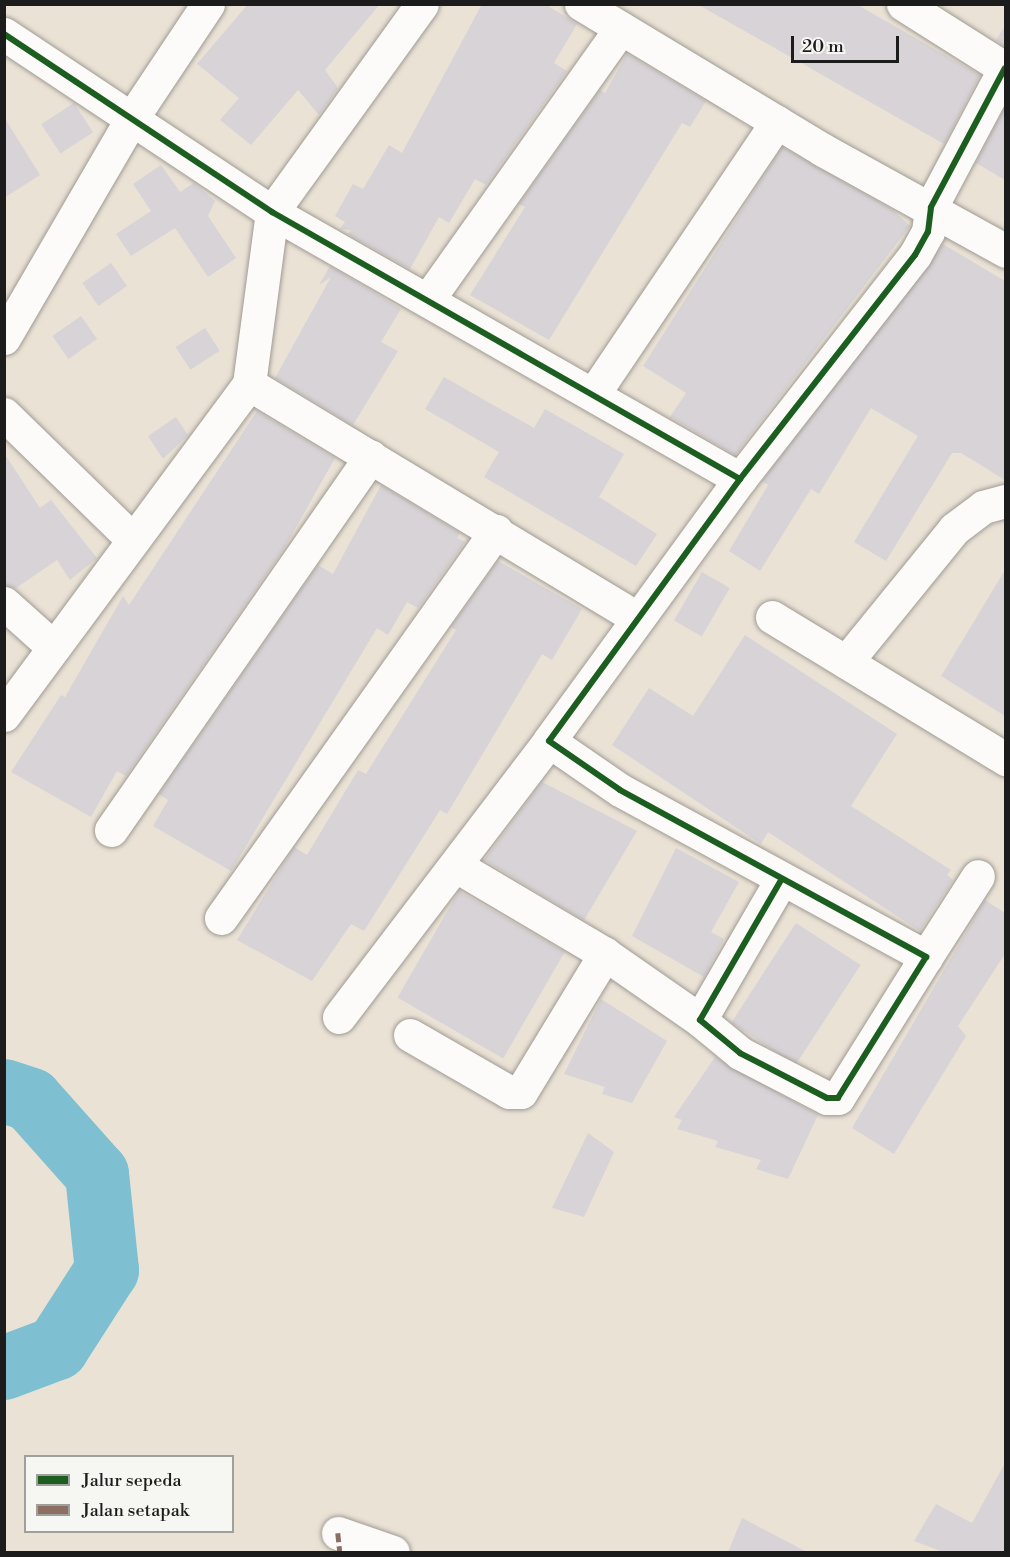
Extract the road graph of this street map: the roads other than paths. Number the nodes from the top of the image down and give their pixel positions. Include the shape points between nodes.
1 (208, 4) edge
2 (422, 4) edge
3 (581, 4) edge
4 (903, 4) edge
5 (621, 28) junction
6 (4, 34) edge
7 (1005, 69) edge
8 (132, 118) junction
9 (777, 122) junction
10 (931, 207) junction
11 (272, 212) junction
12 (1005, 251) edge
13 (429, 298) junction
14 (4, 338) edge
15 (249, 384) junction
16 (594, 393) junction
17 (4, 414) edge
18 (371, 456) junction
19 (740, 479) junction
20 (1005, 501) edge
21 (496, 531) junction
22 (133, 540) junction
23 (4, 603) edge
24 (636, 617) junction
25 (772, 617) dead end
26 (52, 646) junction
27 (846, 662) junction
28 (4, 715) edge
29 (549, 741) junction
30 (1005, 759) edge
31 (111, 830) dead end
32 (458, 867) junction
33 (978, 876) dead end
34 (780, 882) junction
35 (221, 918) dead end
36 (605, 954) junction
37 (926, 957) junction
38 (339, 1017) dead end
39 (700, 1020) junction
40 (410, 1035) dead end
41 (338, 1533) dead end
42 (393, 1552) edge

1 - 8 street
2 - 11 street
3 - 5 street
4 - 7 street
5 - 9 street
5 - 13 street
6 - 8 street
7 - 10 street
8 - 11 street
8 - 14 street
9 - 10 street
9 - 16 street
10 - 12 street
10 - 19 street via 928,232 915,255
11 - 13 street
11 - 15 street
13 - 16 street
15 - 18 street
15 - 22 street
16 - 19 street
17 - 22 street
18 - 21 street
18 - 31 street
19 - 24 street
20 - 27 street via 983,507 954,529
21 - 24 street
21 - 35 street
22 - 26 street
23 - 26 street
24 - 29 street
25 - 27 street
26 - 28 street
27 - 30 street
29 - 32 street
29 - 34 street via 620,790
32 - 36 street
32 - 38 street
33 - 37 street
34 - 37 street
34 - 39 street
36 - 39 street
36 - 40 street via 521,1092 509,1092
37 - 39 street via 838,1098 827,1098 740,1053
41 - 42 street

